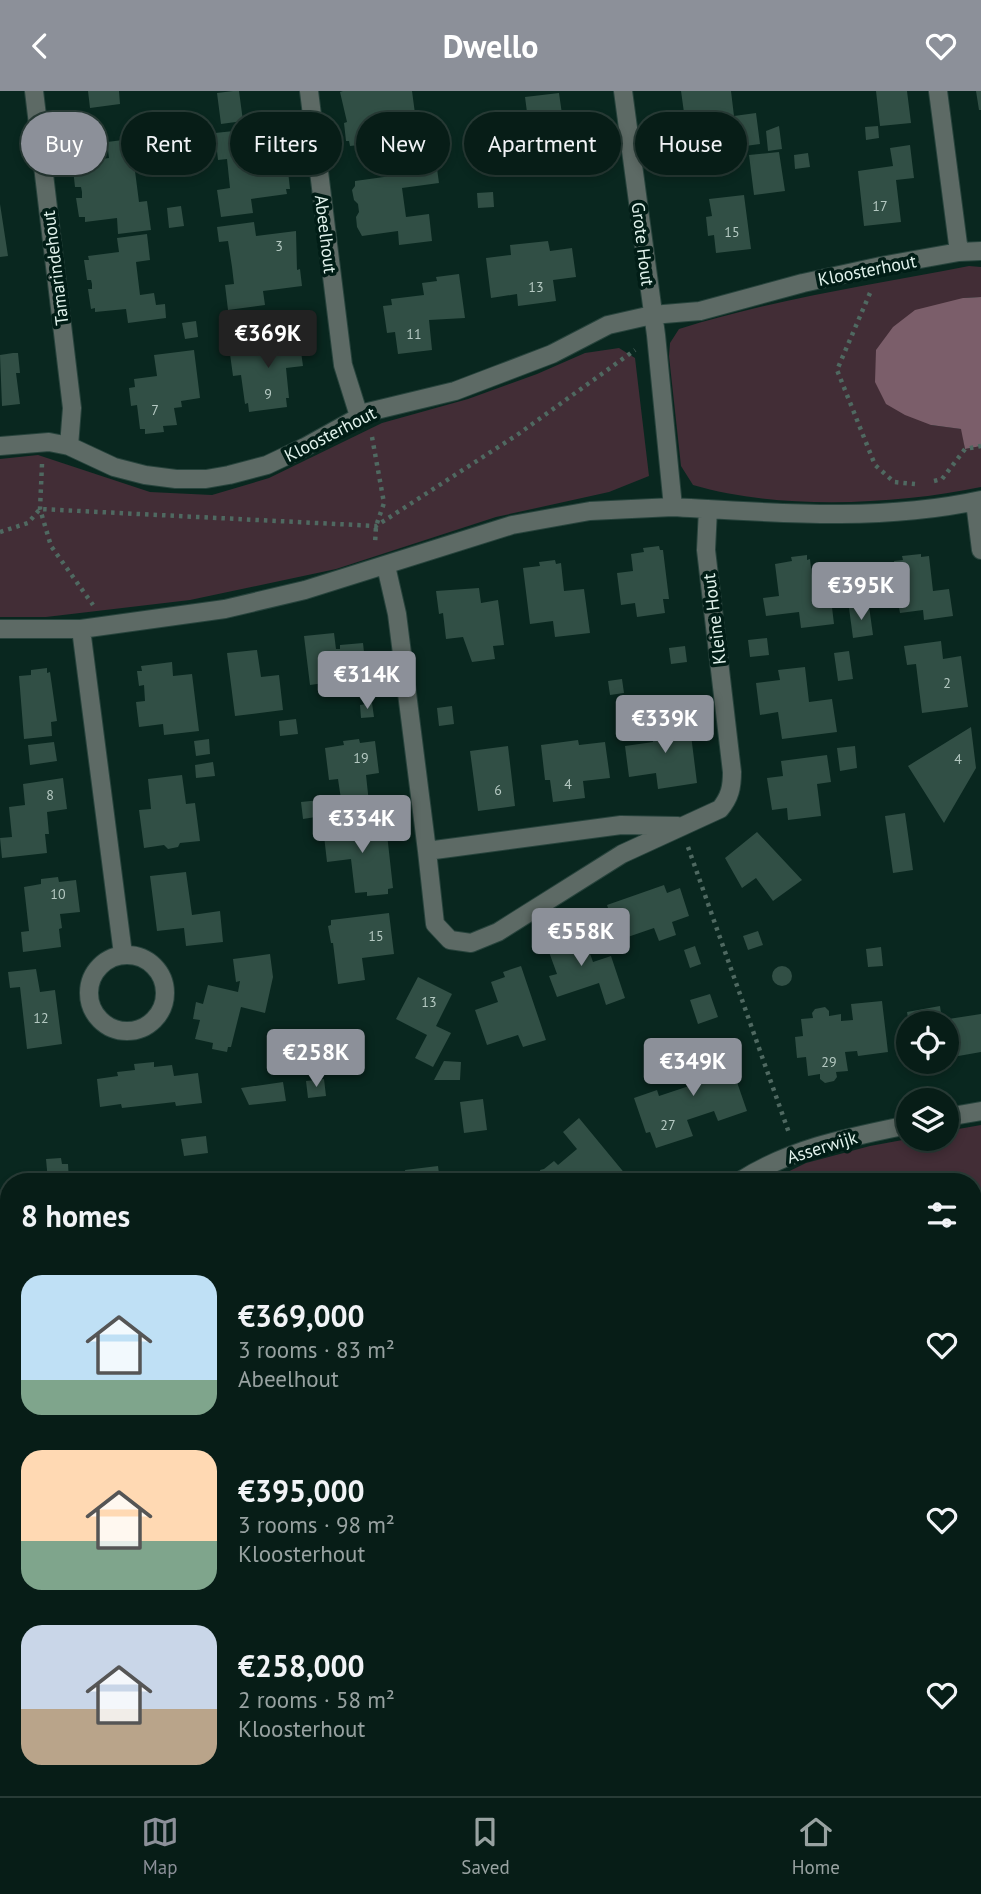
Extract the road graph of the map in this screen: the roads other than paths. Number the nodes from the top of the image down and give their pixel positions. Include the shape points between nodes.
1 (34, 91) edge
2 (309, 91) edge
3 (623, 91) edge
4 (938, 91) edge
5 (981, 251) edge
6 (959, 252) junction
7 (652, 315) junction
8 (363, 414) junction
9 (0, 446) edge
10 (69, 446) junction
11 (978, 501) edge
12 (673, 507) junction
13 (708, 509) junction
14 (981, 550) edge
15 (380, 568) junction
16 (0, 628) edge
17 (81, 629) junction
18 (682, 826) junction
19 (427, 851) junction
20 (123, 954) junction
21 (981, 1111) edge
22 (959, 1115) edge
23 (896, 1128) edge
24 (755, 1173) edge

1 - 10 street, Tamarindehout via 72,408
2 - 8 street, Abeelhout via 343,365
3 - 7 street, Grote Hout
4 - 6 street
5 - 6 street, Kloosterhout
6 - 7 street, Kloosterhout via 803,283 700,311
7 - 8 street, Kloosterhout via 608,325 552,354 454,391
7 - 12 street
8 - 10 street, Kloosterhout via 267,465 206,479 145,475 114,467
9 - 10 street, Kloosterhout via 43,442
11 - 13 street via 854,513
11 - 14 street
12 - 13 street
12 - 15 street via 590,511 512,525
13 - 18 street, Kleine Hout via 706,550 732,786 720,809
15 - 17 street via 225,609
15 - 19 street, Kleine Hout via 397,614
16 - 17 street
17 - 20 street
18 - 19 street, Kleine Hout via 621,825
18 - 19 street, Kleine Hout via 622,854 498,932 471,943 450,940 435,923
20 - 20 street via 102,963 90,981 90,1003 101,1022 121,1031 142,1028 160,1014 166,994 160,972 144,958
21 - 22 street
23 - 24 street, Asserwijk via 796,1152

